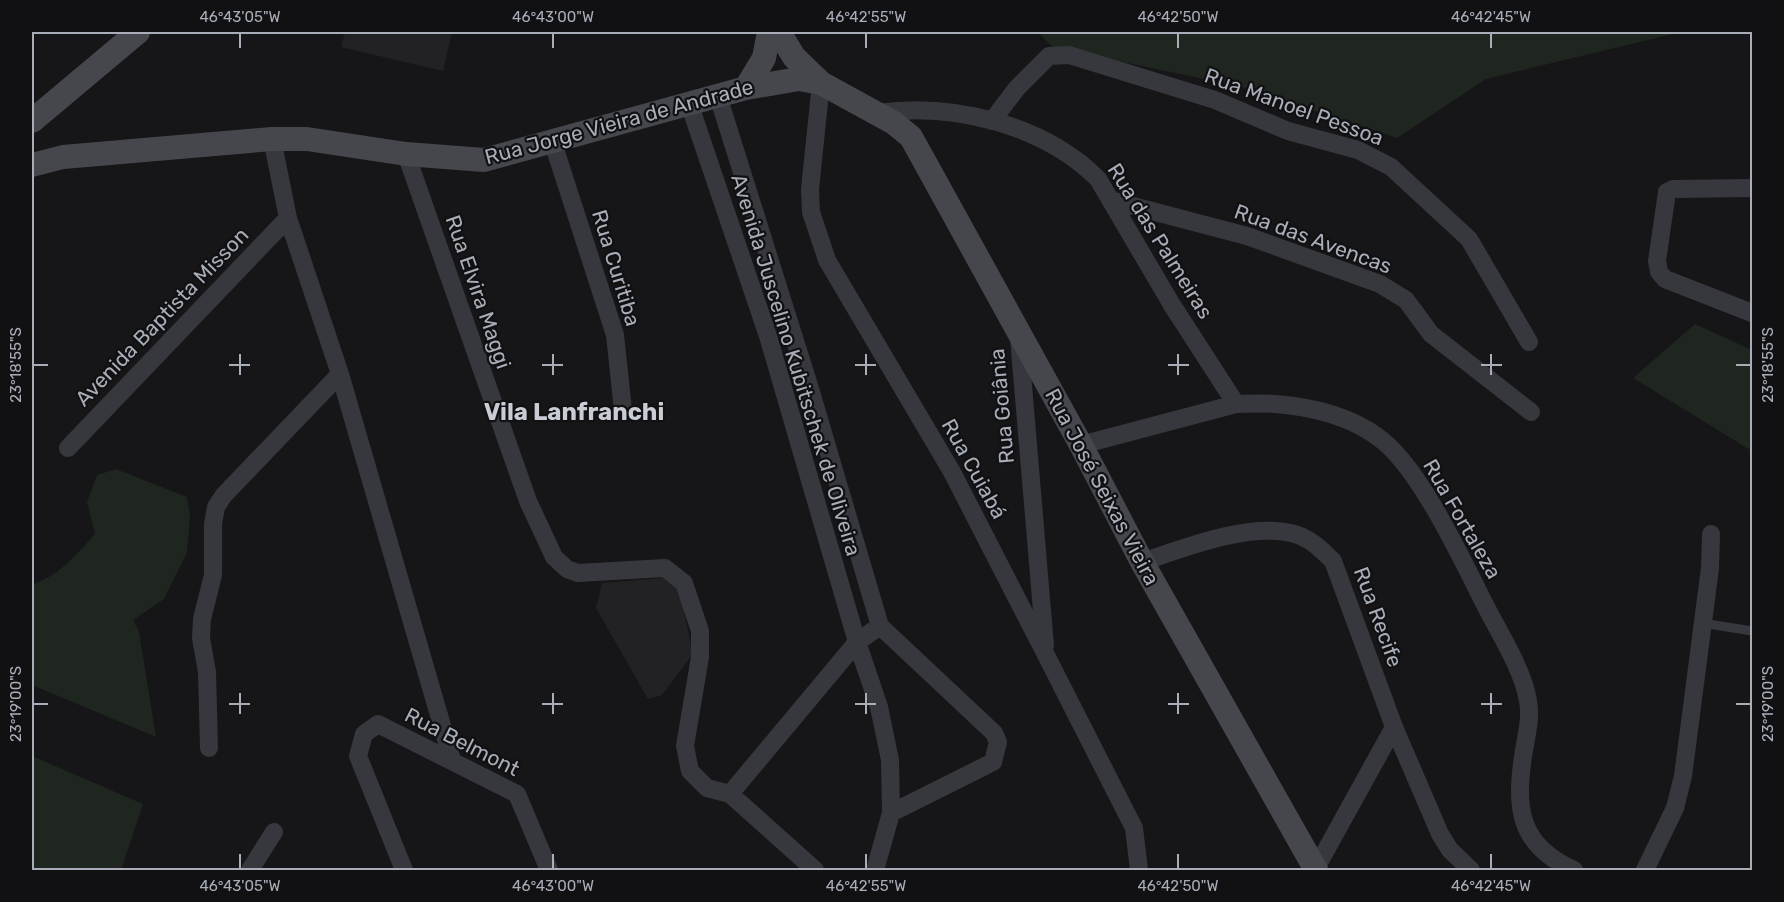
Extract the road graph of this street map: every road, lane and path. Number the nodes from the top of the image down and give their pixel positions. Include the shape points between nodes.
1 (138, 32) edge
2 (769, 32) edge
3 (779, 32) edge
4 (821, 83) junction
5 (746, 88) junction
6 (718, 96) junction
7 (689, 103) junction
8 (878, 113) junction
9 (992, 121) junction
10 (32, 122) edge
11 (272, 139) junction
12 (554, 142) junction
13 (406, 154) junction
14 (32, 165) edge
15 (1752, 188) edge
16 (1110, 200) junction
17 (288, 218) junction
18 (1752, 313) edge
19 (791, 326) junction
20 (1019, 334) junction
21 (768, 336) junction
22 (1529, 342) dead end
23 (340, 374) junction
24 (1236, 404) junction
25 (623, 410) dead end
26 (1531, 412) dead end
27 (1081, 445) junction
28 (68, 448) dead end
29 (1711, 534) dead end
30 (1142, 562) junction
31 (1702, 623) junction
32 (880, 626) junction
33 (1752, 631) edge
34 (857, 642) junction
35 (1046, 655) junction
36 (1394, 727) junction
37 (208, 748) dead end
38 (452, 760) junction
39 (730, 794) junction
40 (891, 813) junction
41 (274, 832) dead end
42 (250, 870) edge
43 (404, 870) edge
44 (549, 870) edge
45 (815, 870) edge
46 (875, 870) edge
47 (1139, 870) edge
48 (1315, 870) edge
49 (1471, 870) edge
50 (1574, 870) edge
51 (1645, 870) edge

1 - 10 street
2 - 5 street via 764,58
3 - 4 street via 794,57
4 - 5 street, Rua Jorge Vieira de Andrade via 800,79
4 - 8 street, Rua Jorge Vieira de Andrade
4 - 35 street, Rua Cuiabá via 810,189 811,212 820,244 952,472
5 - 6 street, Rua Jorge Vieira de Andrade
6 - 7 street, Rua Jorge Vieira de Andrade
6 - 19 street, Avenida Juscelino Kubitschek de Oliveira
7 - 12 street, Rua Jorge Vieira de Andrade
7 - 21 street, Avenida Juscelino Kubitschek de Oliveira
8 - 9 street, Rua das Palmeiras via 931,110
8 - 20 street, Rua José Seixas Vieira via 911,137
9 - 16 street, Rua das Palmeiras via 1017,129 1081,162 1098,179
9 - 22 street, Rua Manoel Pessoa via 1049,56 1068,55 1215,100 1288,131 1358,150 1391,167 1469,239
11 - 13 street, Rua Jorge Vieira de Andrade via 307,139
11 - 14 street, Rua Jorge Vieira de Andrade via 63,157
11 - 17 street
12 - 13 street, Rua Jorge Vieira de Andrade via 484,160
12 - 25 street, Rua Curitiba via 615,335
13 - 39 street, Rua Elvira Maggi via 528,501 554,558 578,573 665,568 684,583 700,631 700,657 685,746 690,771 707,788
15 - 18 street via 1667,192 1657,261 1665,279
16 - 24 street, Rua das Palmeiras
16 - 26 street, Rua das Avencas via 1247,236 1380,284 1406,300 1431,334
17 - 23 street
17 - 28 street, Avenida Baptista Misson
19 - 21 street
19 - 32 street, Avenida Juscelino Kubitschek de Oliveira
20 - 27 street, Rua José Seixas Vieira
20 - 35 street, Rua Goiânia
21 - 34 street, Avenida Juscelino Kubitschek de Oliveira
23 - 37 street via 216,507 213,575 201,638 207,672
23 - 38 street
24 - 27 street, Rua Fortaleza
24 - 50 street, Rua Fortaleza via 1282,405 1365,428 1384,441 1413,475 1462,558 1528,698 1530,714 1520,808 1528,835 1552,861
27 - 30 street, Rua José Seixas Vieira
29 - 31 street
30 - 36 street, Rua Recife via 1235,535 1267,531 1292,533 1315,543 1334,561
30 - 48 street, Rua José Seixas Vieira
31 - 33 lane
31 - 51 street via 1683,776 1675,808
32 - 34 street
32 - 40 street via 994,733 998,742 993,762
34 - 39 street
34 - 40 street, Avenida Juscelino Kubitschek de Oliveira via 879,707 890,760
35 - 47 street, Rua Cuiabá via 1134,828
36 - 48 street
36 - 49 street, Rua Recife via 1440,834
38 - 43 street, Rua Belmont via 378,724 364,734 358,756
38 - 44 street, Rua Belmont via 517,794
39 - 45 street
40 - 46 street, Avenida Juscelino Kubitschek de Oliveira
41 - 42 street

